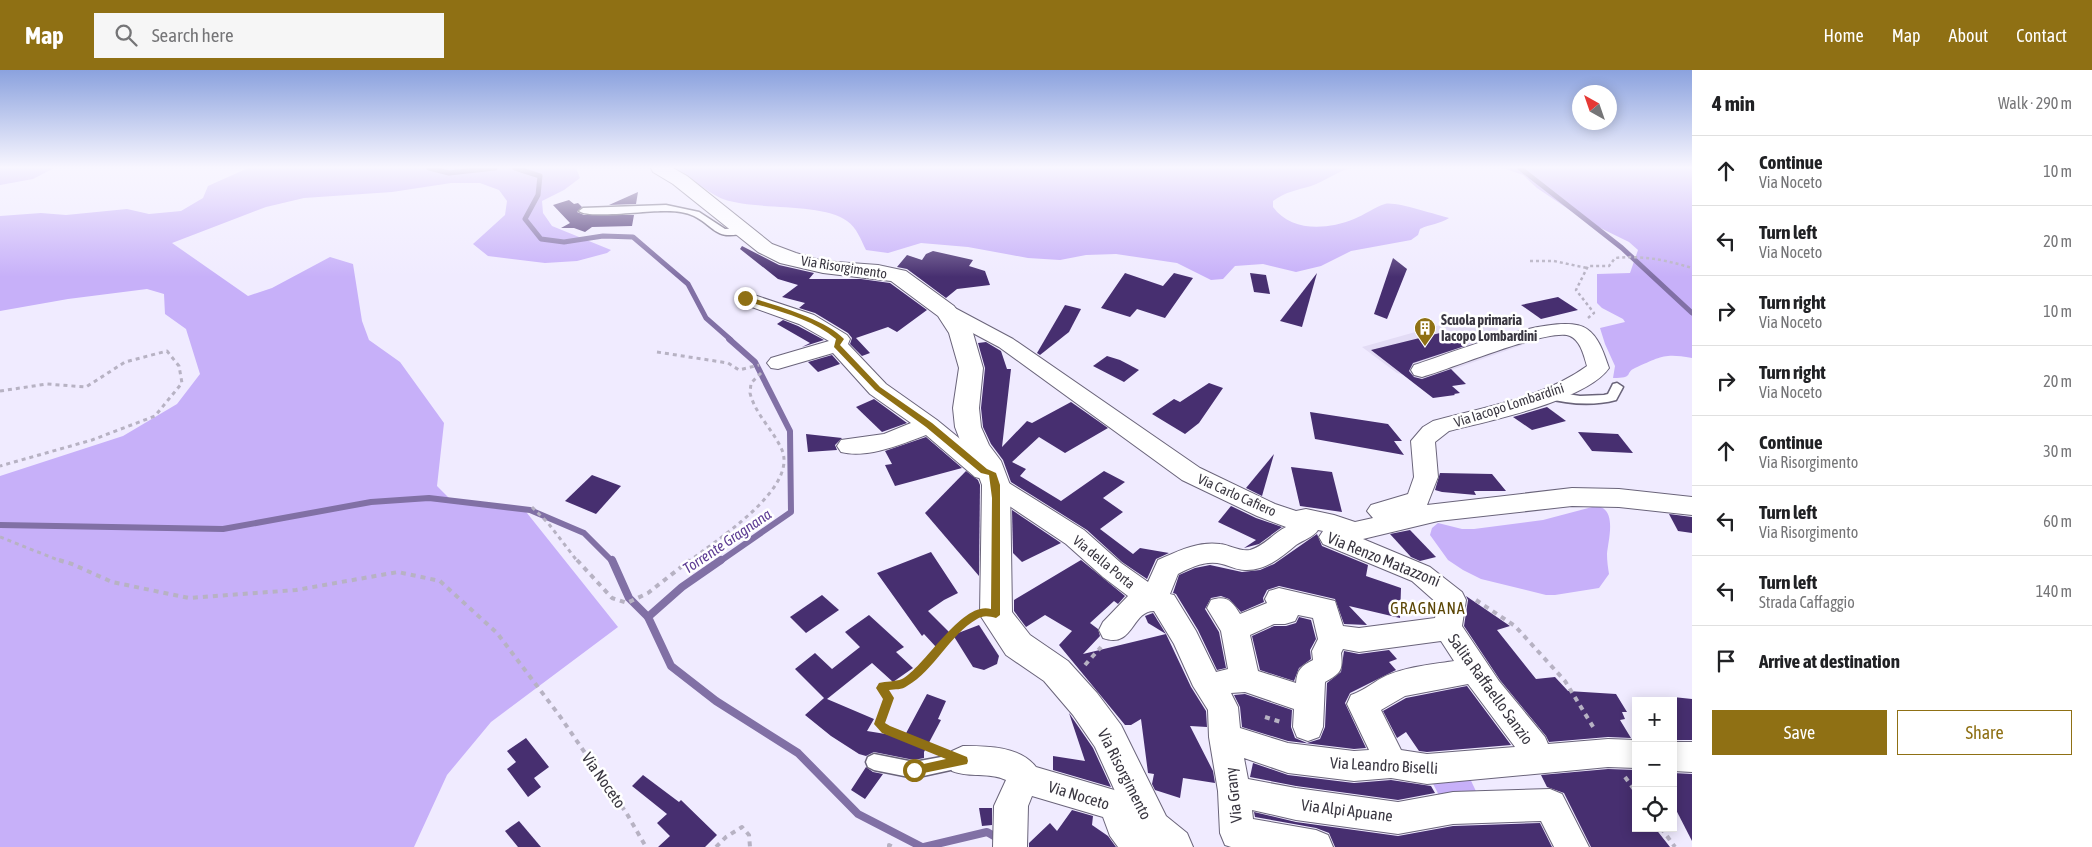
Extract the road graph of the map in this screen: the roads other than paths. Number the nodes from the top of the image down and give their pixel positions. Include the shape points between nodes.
1 (710, 204) edge
2 (583, 211) dead end
3 (743, 231) junction
4 (745, 298) dead end
5 (946, 311) junction
6 (837, 346) junction
7 (770, 365) road end
8 (1422, 370) dead end
9 (1617, 387) dead end
10 (1549, 395) junction
11 (929, 425) junction
12 (850, 446) dead end
13 (994, 479) junction
14 (1692, 506) edge
15 (1306, 523) junction
16 (1334, 524) junction
17 (1421, 574) joint
18 (1155, 598) junction
19 (1448, 628) junction
20 (1113, 630) road end
21 (1332, 636) junction
22 (1475, 671) junction
23 (1246, 679) junction
24 (1210, 686) junction
25 (1225, 737) junction
26 (1622, 753) edge
27 (1677, 756) edge
28 (1692, 756) edge
29 (1538, 758) junction
30 (963, 761) joint
31 (874, 762) dead end
32 (1391, 763) junction
33 (1234, 791) junction
34 (1019, 792) junction
35 (1010, 847) edge
36 (1138, 847) edge
37 (1174, 847) edge
38 (1316, 847) edge
39 (1572, 847) edge

1 - 3 main road, Via Risorgimento
2 - 3 lane via 684,211 699,215 720,231
3 - 5 main road, Via Risorgimento via 765,248 788,258 823,267 898,276
4 - 6 street, Via della Porta via 825,328 840,339
5 - 13 main road, Via Risorgimento via 961,333 971,368 966,408 968,427
5 - 15 street, Via Carlo Cafiero via 1006,343 1191,474 1266,510
6 - 7 street
6 - 11 street, Via della Porta via 878,389
8 - 10 street, Via Iacopo Lombardini via 1542,332 1564,328 1574,330 1594,352 1598,368 1589,377
9 - 10 lane via 1612,397 1598,400
10 - 16 street, Via Iacopo Lombardini via 1441,426 1423,441 1426,477 1418,500
11 - 12 street via 887,442
11 - 13 street, Via della Porta
13 - 18 street, Via della Porta via 1075,537 1139,590
13 - 37 main road, Via Risorgimento via 996,615 1018,645 1068,683 1108,736 1152,829
14 - 16 street, Via Carlo Cafiero via 1619,498 1572,497 1438,512 1354,532
15 - 16 street, Via Carlo Cafiero
15 - 17 street, Via Renzo Matazzoni
15 - 18 street via 1272,550 1249,561 1202,552 1167,567
17 - 19 street, Salita Raffaello Sanzio via 1452,600
18 - 20 street via 1135,605
18 - 24 street, Via della Porta via 1164,603 1186,639 1202,677
19 - 21 street via 1359,640
19 - 22 street, Salita Raffaello Sanzio
21 - 23 street via 1333,641 1326,651 1328,666 1311,674 1309,714
21 - 23 street via 1325,609 1279,598 1285,613 1228,619
22 - 29 street, Salita Raffaello Sanzio via 1534,748
22 - 32 street via 1401,684 1362,704
23 - 24 street
24 - 25 street, Via della Porta via 1223,707
25 - 32 street, Via Leandro Biselli via 1288,758 1354,766
25 - 33 street, Via Grany
26 - 29 street, Via Leandro Biselli
27 - 28 street
29 - 32 street, Via Leandro Biselli via 1427,769
30 - 31 lane, Via Noceto via 914,770
30 - 34 street, Via Noceto via 994,761 1023,772
33 - 38 street, Via Grany via 1237,833
33 - 39 street, Via Alpi Apuane via 1296,804 1398,818 1453,808 1550,804
34 - 35 street
34 - 36 street, Via Noceto via 1116,805 1122,824

